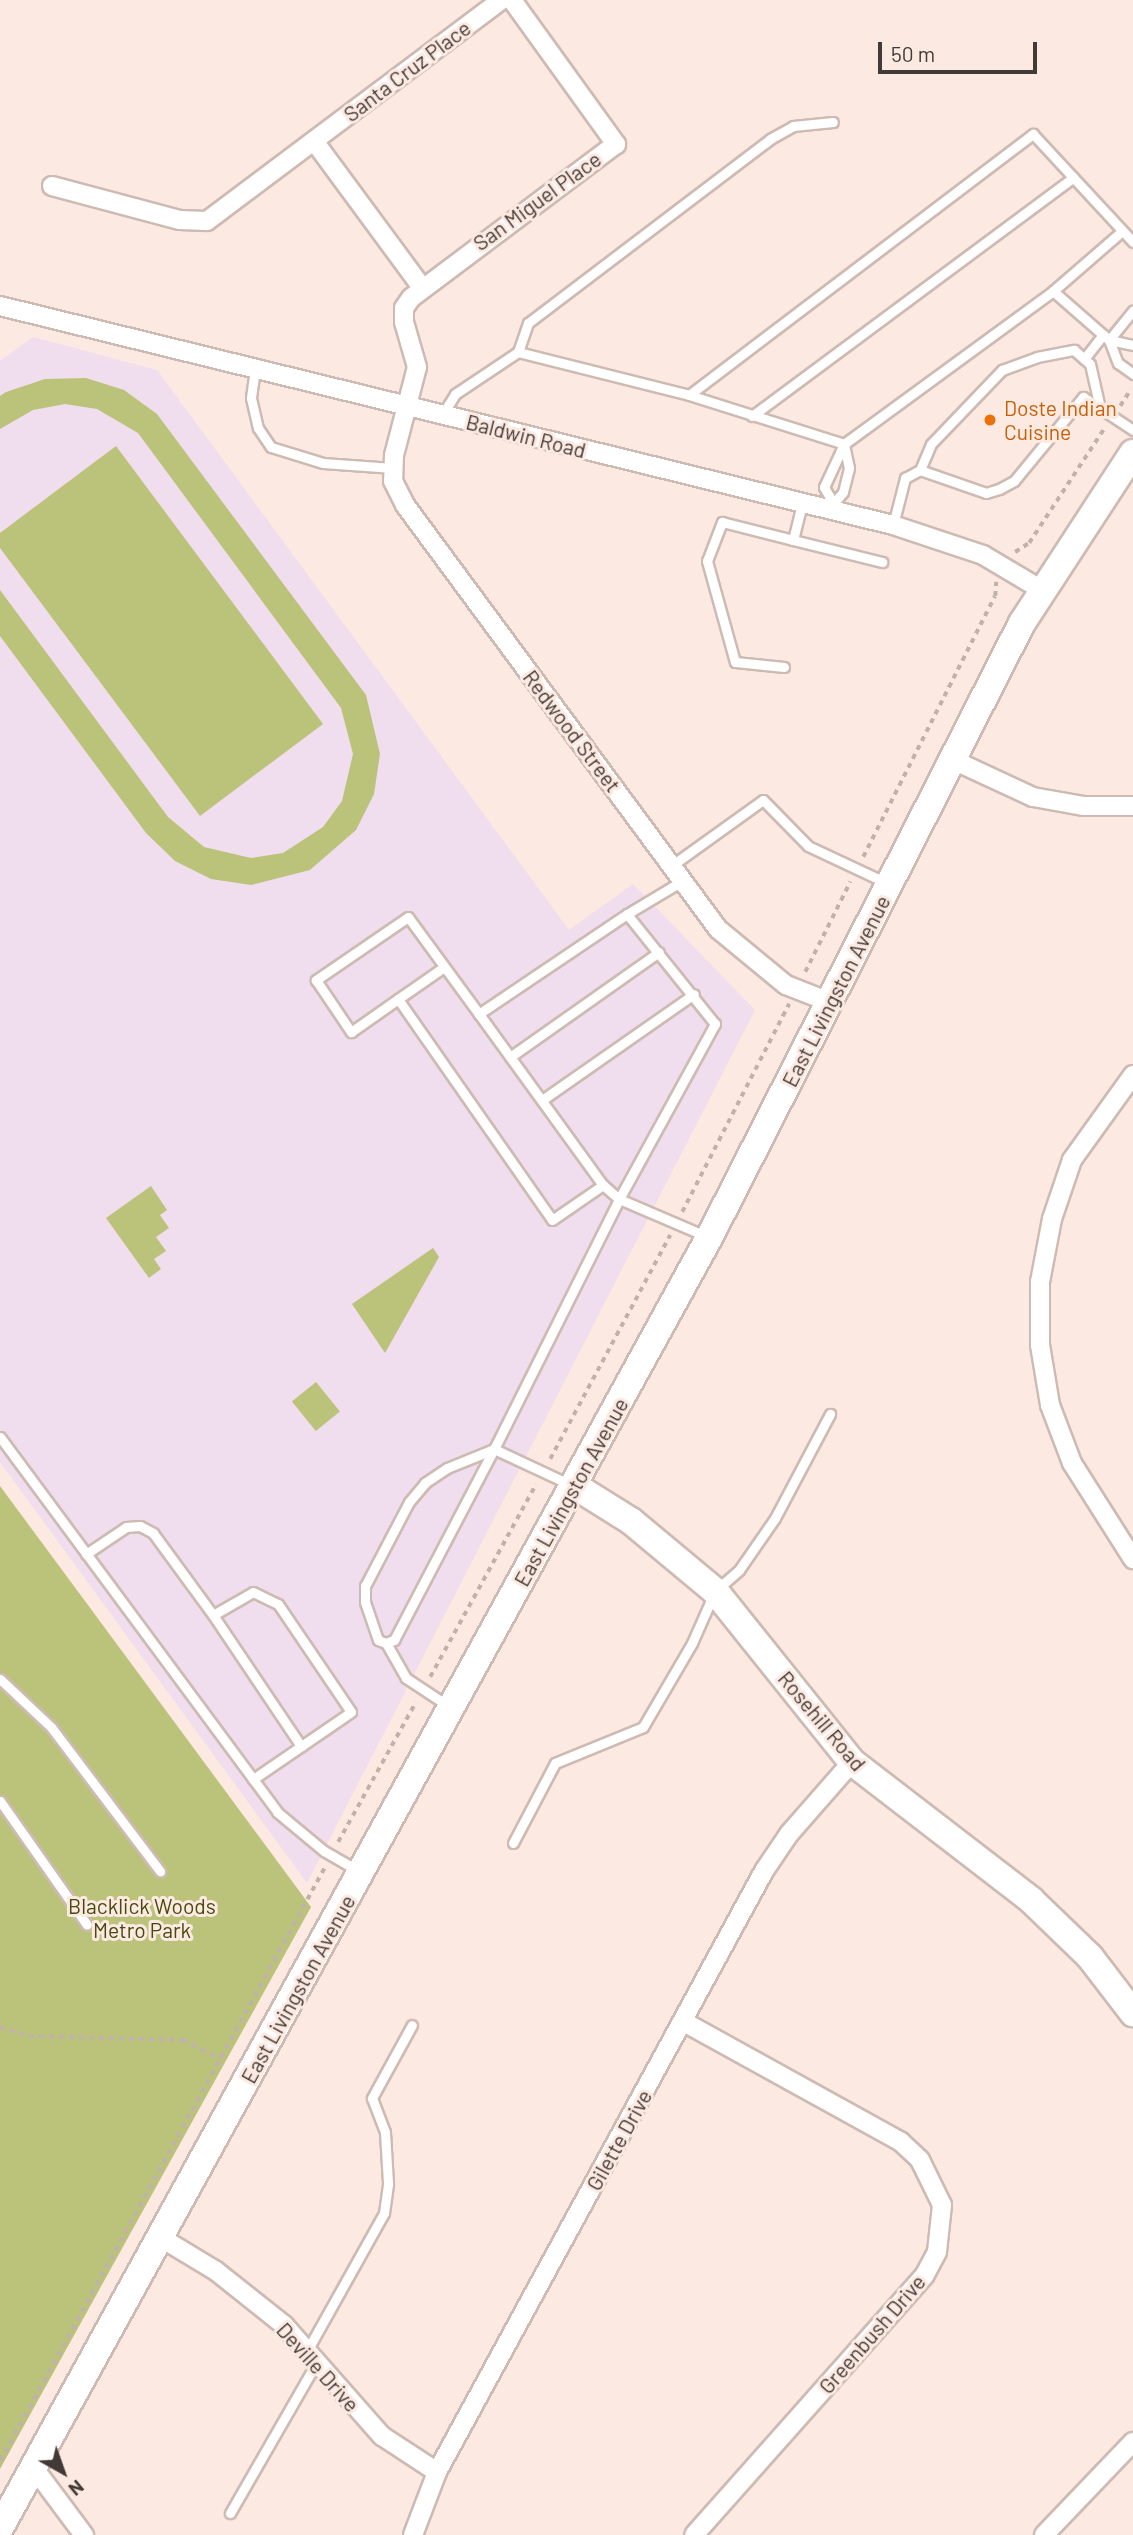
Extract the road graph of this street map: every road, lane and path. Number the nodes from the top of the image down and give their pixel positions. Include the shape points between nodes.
1 (501, 0) edge
2 (512, 0) edge
3 (833, 122) dead end
4 (314, 141) junction
5 (1073, 178) junction
6 (52, 186) dead end
7 (1122, 231) junction
8 (1133, 242) edge
9 (421, 286) junction
10 (1053, 291) junction
11 (0, 306) edge
12 (1133, 310) edge
13 (1106, 337) junction
14 (1133, 345) edge
15 (518, 352) junction
16 (1084, 359) junction
17 (255, 369) junction
18 (1133, 374) edge
19 (1133, 386) edge
20 (689, 395) junction
21 (404, 406) junction
22 (1100, 408) junction
23 (442, 415) junction
24 (752, 416) junction
25 (1112, 416) junction
26 (1133, 430) edge
27 (844, 444) junction
28 (1133, 453) edge
29 (393, 468) junction
30 (920, 470) junction
31 (802, 503) junction
32 (831, 505) junction
33 (893, 525) junction
34 (793, 540) junction
35 (882, 562) dead end
36 (1004, 567) junction
37 (1042, 590) junction
38 (785, 667) dead end
39 (951, 759) junction
40 (1133, 806) edge
41 (671, 866) junction
42 (857, 869) junction
43 (682, 881) junction
44 (890, 885) junction
45 (627, 914) junction
46 (659, 952) junction
47 (444, 967) junction
48 (797, 989) junction
49 (694, 994) junction
50 (398, 999) junction
51 (832, 1003) junction
52 (479, 1014) junction
53 (510, 1057) junction
54 (1133, 1075) edge
55 (542, 1100) junction
56 (603, 1185) junction
57 (619, 1199) junction
58 (676, 1223) junction
59 (709, 1238) junction
60 (830, 1414) dead end
61 (0, 1437) edge
62 (494, 1449) junction
63 (543, 1471) junction
64 (575, 1486) junction
65 (86, 1554) junction
66 (1133, 1559) edge
67 (715, 1591) junction
68 (213, 1615) junction
69 (386, 1643) junction
70 (0, 1679) edge
71 (423, 1689) junction
72 (452, 1708) junction
73 (301, 1746) junction
74 (852, 1762) junction
75 (253, 1780) junction
76 (0, 1801) edge
77 (513, 1843) dead end
78 (331, 1856) junction
79 (160, 1871) dead end
80 (362, 1872) junction
81 (87, 1926) dead end
82 (1133, 2012) edge
83 (684, 2022) junction
84 (412, 2025) dead end
85 (0, 2027) edge
86 (221, 2059) junction
87 (163, 2239) junction
88 (313, 2355) junction
89 (1133, 2442) edge
90 (0, 2461) edge
91 (34, 2468) junction
92 (437, 2472) junction
93 (230, 2513) dead end
94 (0, 2529) edge
95 (83, 2535) edge
96 (413, 2535) edge
97 (694, 2535) edge
98 (1044, 2535) edge

1 - 4 street, Santa Cruz Place
2 - 9 street, San Miguel Place via 616,144
3 - 15 lane via 793,126 770,139 528,323
4 - 6 street, Santa Cruz Place via 207,221 180,220
4 - 9 street
5 - 7 lane
5 - 20 lane via 1033,134
5 - 24 lane
7 - 8 lane
7 - 10 lane
9 - 21 street, San Miguel Place via 404,309 417,367
10 - 13 lane
10 - 27 lane
11 - 17 street, Baldwin Road
12 - 13 lane
13 - 14 lane
13 - 16 lane
13 - 18 lane via 1118,363
15 - 20 lane
15 - 23 lane via 455,394
16 - 22 lane via 1090,364
16 - 30 lane via 1074,350 1002,370 932,444
17 - 21 street, Baldwin Road
17 - 29 lane via 251,398 258,428 271,447 323,463
19 - 25 path
20 - 24 lane
21 - 23 street, Baldwin Road
21 - 29 street, Redwood Street
22 - 25 lane
22 - 30 lane via 1083,397 1014,481 999,489 986,493
23 - 31 street, Baldwin Road
24 - 27 lane
25 - 26 lane
25 - 36 path via 1029,542 1018,547
27 - 32 lane via 824,486
27 - 32 lane via 849,468 843,492
28 - 37 main road, East Livingston Avenue
29 - 41 street, Redwood Street via 405,505
30 - 33 lane via 905,478
31 - 32 street, Baldwin Road
31 - 34 lane
32 - 33 street, Baldwin Road
33 - 36 street, Baldwin Road via 942,539
34 - 35 lane
34 - 38 lane via 722,522 707,561 735,662
36 - 37 street, Baldwin Road
36 - 42 path via 993,587 995,596
37 - 39 main road, East Livingston Avenue
39 - 40 street via 1033,797 1084,806
39 - 44 main road, East Livingston Avenue
41 - 42 lane via 763,800 808,846
41 - 43 street, Redwood Street
42 - 44 lane
42 - 48 path
43 - 45 lane
43 - 48 street, Redwood Street via 738,949
44 - 51 main road, East Livingston Avenue
45 - 46 lane
45 - 52 lane
46 - 49 lane
46 - 53 lane
47 - 50 lane
47 - 50 lane via 408,917 316,981 351,1032
47 - 52 lane
48 - 51 street, Redwood Street
48 - 58 path
49 - 55 lane
49 - 57 lane via 714,1018 714,1028
50 - 56 lane via 552,1220
51 - 59 main road, East Livingston Avenue
52 - 53 lane
53 - 55 lane
54 - 66 street via 1072,1160 1052,1219 1040,1294 1040,1345 1050,1405 1072,1463
55 - 56 lane
56 - 57 lane
57 - 58 lane
57 - 62 lane
58 - 59 lane
58 - 63 path
59 - 64 main road, East Livingston Avenue
60 - 67 lane via 775,1518 739,1570
61 - 65 lane
62 - 63 lane
62 - 69 lane via 394,1640
62 - 69 lane via 447,1468 409,1502 365,1586 372,1624 378,1640
63 - 64 lane
63 - 71 path
64 - 67 main road, Rosehill Road via 632,1521
64 - 72 main road, East Livingston Avenue
65 - 68 lane via 125,1527 140,1526 153,1533
65 - 75 lane
67 - 74 main road, Rosehill Road
67 - 77 lane via 692,1643 643,1727 555,1763
68 - 73 lane
68 - 73 lane via 253,1592 267,1596 278,1604 351,1712
69 - 71 lane via 405,1678
70 - 79 lane via 51,1727
71 - 72 lane
71 - 78 path
72 - 80 main road, East Livingston Avenue
73 - 75 lane
74 - 82 main road, Rosehill Road via 1031,1900 1090,1957
74 - 83 street, Gilette Drive via 789,1834 764,1871
75 - 78 lane via 277,1812
76 - 81 lane
78 - 80 lane
78 - 86 path
80 - 87 main road, East Livingston Avenue
83 - 92 street, Gilette Drive
83 - 97 street, Greenbush Drive via 901,2142 920,2160 942,2205 937,2252 924,2276
84 - 88 lane via 372,2098 384,2132 388,2183 384,2213
85 - 86 path via 29,2036 183,2040
86 - 90 path
87 - 88 street, Deville Drive via 216,2271
87 - 91 main road, East Livingston Avenue
88 - 92 street, Deville Drive via 382,2436
88 - 93 lane
89 - 98 street
91 - 94 main road, East Livingston Avenue
91 - 95 street
92 - 96 street, Gilette Drive

